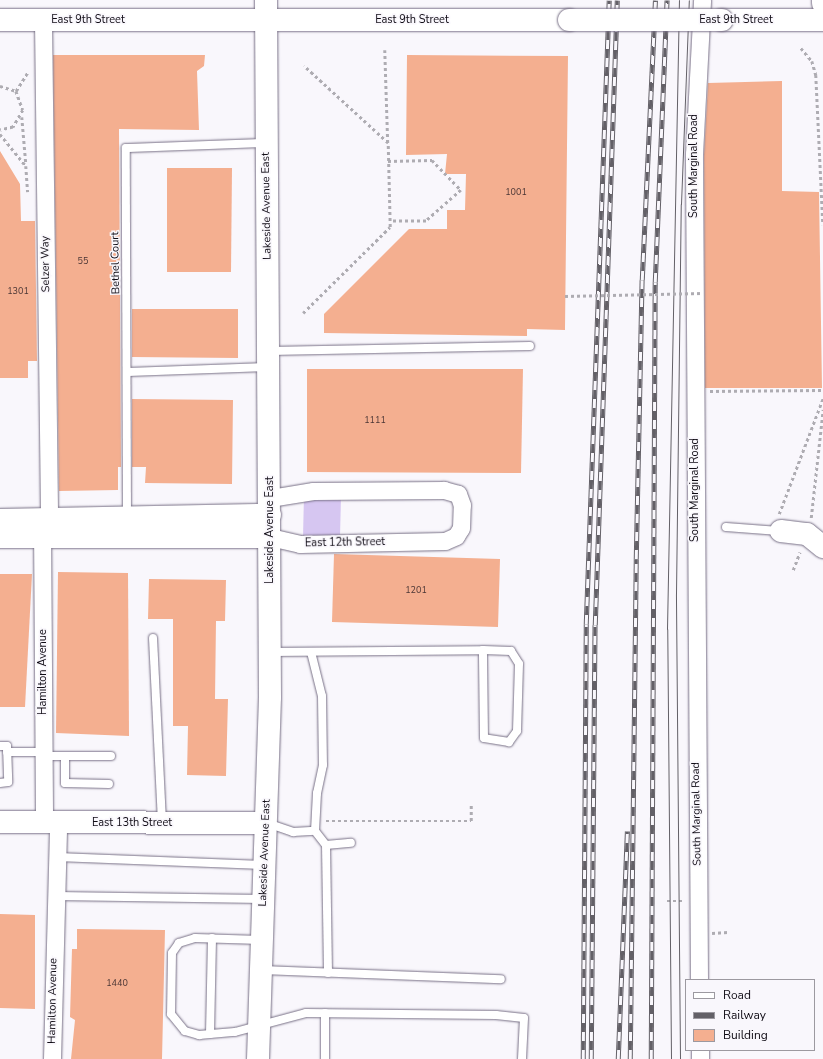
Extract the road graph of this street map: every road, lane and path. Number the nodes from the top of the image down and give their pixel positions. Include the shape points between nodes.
1 (702, 0) edge
2 (266, 10) edge
3 (0, 20) edge
4 (43, 20) junction
5 (823, 20) edge
6 (801, 48) dead end
7 (385, 50) dead end
8 (304, 66) dead end
9 (25, 81) dead end
10 (0, 86) edge
11 (16, 91) junction
12 (22, 116) junction
13 (0, 130) edge
14 (0, 134) edge
15 (266, 143) junction
16 (388, 143) junction
17 (388, 161) junction
18 (26, 166) junction
19 (45, 207) junction
20 (390, 221) junction
21 (823, 225) edge
22 (703, 293) dead end
23 (565, 296) dead end
24 (303, 313) dead end
25 (530, 346) dead end
26 (270, 359) junction
27 (128, 372) junction
28 (823, 390) edge
29 (694, 391) junction
30 (823, 398) edge
31 (823, 410) edge
32 (270, 507) junction
33 (127, 518) junction
34 (0, 520) edge
35 (44, 522) junction
36 (810, 526) dead end
37 (726, 527) dead end
38 (774, 531) junction
39 (0, 537) edge
40 (270, 537) junction
41 (823, 547) edge
42 (802, 549) dead end
43 (793, 570) dead end
44 (153, 638) dead end
45 (483, 650) junction
46 (270, 652) junction
47 (312, 652) junction
48 (0, 746) edge
49 (8, 752) junction
50 (43, 754) junction
51 (65, 756) junction
52 (111, 756) dead end
53 (0, 783) edge
54 (109, 784) dead end
55 (471, 805) dead end
56 (321, 821) dead end
57 (0, 822) edge
58 (51, 822) junction
59 (162, 823) junction
60 (265, 823) junction
61 (315, 831) junction
62 (351, 843) dead end
63 (326, 845) junction
64 (57, 857) junction
65 (264, 865) junction
66 (56, 896) junction
67 (263, 899) junction
68 (667, 901) dead end
69 (688, 904) dead end
70 (728, 932) dead end
71 (706, 933) dead end
72 (212, 938) junction
73 (262, 940) junction
74 (261, 970) junction
75 (328, 973) junction
76 (501, 979) dead end
77 (699, 979) edge
78 (325, 1013) junction
79 (260, 1026) junction
80 (210, 1034) junction
81 (52, 1059) edge
82 (258, 1059) edge
83 (325, 1059) edge
84 (522, 1059) edge

1 - 29 street, South Marginal Road via 694,103
2 - 4 main road, East 9th Street
2 - 5 main road, East 9th Street, bridge via 569,20
2 - 15 main road, Lakeside Avenue East
3 - 4 main road, East 9th Street
4 - 19 street, Selzer Way
6 - 21 path via 812,61 816,75
7 - 16 path
8 - 16 path
9 - 11 path
10 - 11 path
11 - 12 path via 23,103
12 - 13 path via 13,127
12 - 18 path
14 - 18 path
15 - 26 main road, Lakeside Avenue East
15 - 27 lane, Bethel Court via 126,148
16 - 17 path
17 - 20 path
17 - 20 path via 432,160 461,190 426,221
18 - 19 path via 29,206
19 - 35 street, Selzer Way
20 - 24 path via 390,227
22 - 23 path, bridge
25 - 26 lane
26 - 27 lane
26 - 32 main road, Lakeside Avenue East
27 - 33 lane, Bethel Court
28 - 29 path
29 - 77 street, South Marginal Road
30 - 38 path via 783,496
31 - 36 path
32 - 33 main road, East 12th Street
32 - 40 main road, Lakeside Avenue East
32 - 40 street, East 12th Street via 313,490 444,490 458,494 462,505 461,528 456,536 445,542 300,544
33 - 35 main road, East 12th Street
34 - 35 main road, East 12th Street
35 - 39 main road, East 12th Street
35 - 40 main road, East 12th Street
35 - 50 street, Hamilton Avenue
37 - 38 lane
38 - 41 main road via 807,534
40 - 46 main road, Lakeside Avenue East
42 - 43 path
44 - 59 lane
45 - 45 lane via 484,738 509,742 517,731 517,656 511,651
45 - 47 lane
46 - 47 lane
46 - 60 main road, Lakeside Avenue East
47 - 61 lane via 322,696 323,765 317,793
48 - 49 lane via 7,746
49 - 50 lane
49 - 53 lane via 8,782
50 - 51 lane
50 - 58 street, Hamilton Avenue
51 - 52 lane
51 - 54 lane via 65,783
55 - 56 path via 471,821
57 - 58 main road, East 13th Street
58 - 59 main road, East 13th Street
58 - 64 street, Hamilton Avenue
59 - 60 main road, East 13th Street
60 - 61 lane via 293,832
60 - 65 main road, Lakeside Avenue East
61 - 63 lane
62 - 63 lane
63 - 75 lane
64 - 65 lane
64 - 66 street, Hamilton Avenue
65 - 67 main road, Lakeside Avenue East
66 - 67 lane
66 - 81 street, Hamilton Avenue
67 - 73 main road, Lakeside Avenue East
68 - 69 path via 688,901
70 - 71 path
72 - 73 lane
72 - 80 lane
72 - 80 lane via 187,939 172,953 170,1014 185,1031
73 - 74 main road, Lakeside Avenue East
74 - 75 lane
74 - 79 main road, Lakeside Avenue East
75 - 76 lane
78 - 79 lane via 296,1014
78 - 83 lane
78 - 84 lane via 383,1011 524,1018
79 - 80 lane
79 - 82 main road, Lakeside Avenue East

